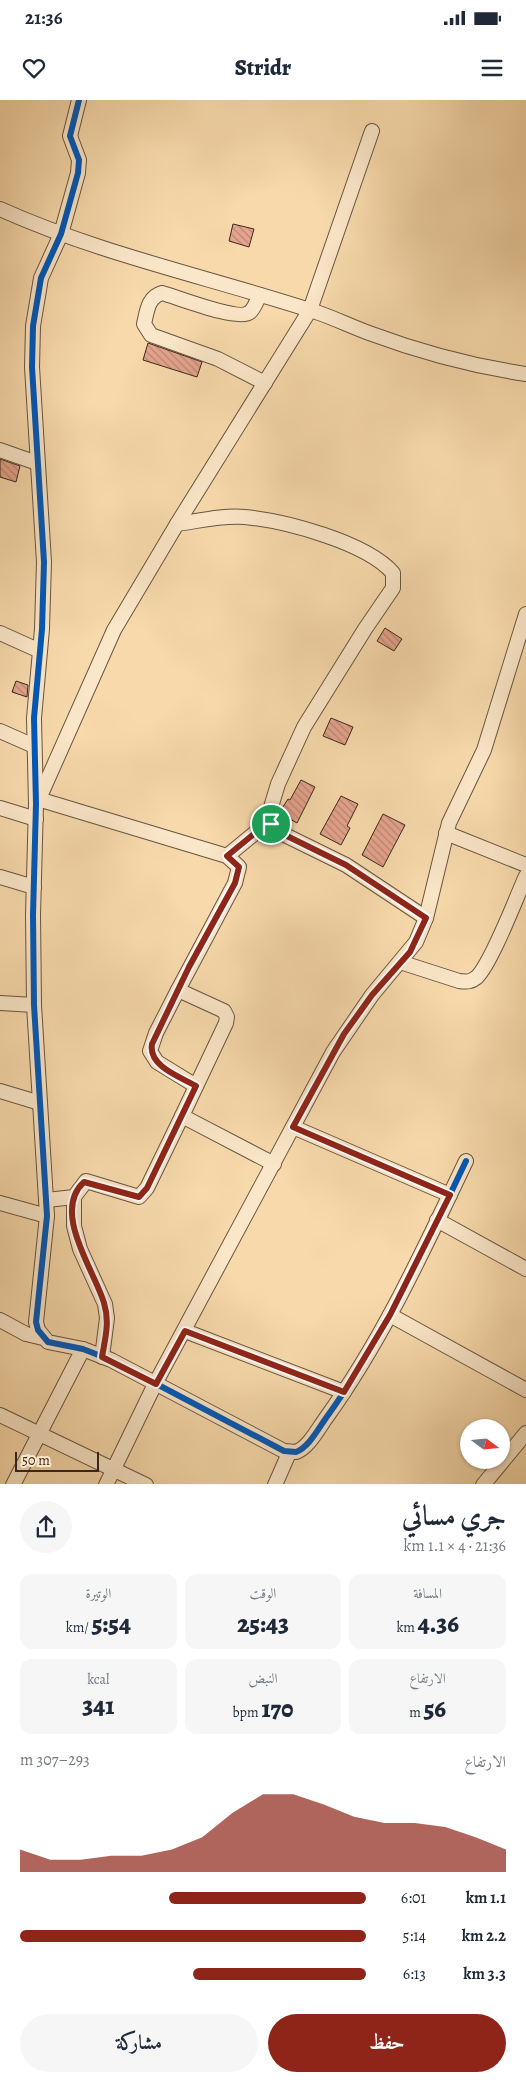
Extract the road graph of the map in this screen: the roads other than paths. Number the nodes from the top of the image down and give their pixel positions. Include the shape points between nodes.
1 (79, 100) edge
2 (372, 131) dead end
3 (0, 209) edge
4 (61, 234) junction
5 (260, 295) junction
6 (310, 310) junction
7 (526, 374) edge
8 (265, 383) junction
9 (0, 450) edge
10 (37, 463) junction
11 (177, 524) junction
12 (526, 614) edge
13 (0, 633) edge
14 (40, 651) junction
15 (0, 731) edge
16 (34, 746) junction
17 (37, 802) junction
18 (0, 808) edge
19 (36, 819) junction
20 (271, 824) junction
21 (446, 833) junction
22 (227, 856) junction
23 (526, 865) edge
24 (526, 876) edge
25 (0, 877) edge
26 (34, 887) junction
27 (426, 918) junction
28 (400, 962) junction
29 (178, 990) junction
30 (0, 1003) edge
31 (34, 1005) junction
32 (196, 1086) junction
33 (0, 1091) edge
34 (40, 1104) junction
35 (182, 1116) junction
36 (293, 1127) junction
37 (466, 1161) dead end
38 (274, 1164) junction
39 (450, 1195) junction
40 (74, 1197) junction
41 (47, 1200) junction
42 (0, 1203) edge
43 (47, 1216) junction
44 (437, 1220) junction
45 (526, 1269) edge
46 (390, 1315) junction
47 (0, 1320) edge
48 (185, 1331) junction
49 (43, 1338) junction
50 (83, 1349) junction
51 (102, 1357) junction
52 (156, 1384) junction
53 (526, 1390) edge
54 (344, 1392) junction
55 (0, 1415) edge
56 (40, 1433) junction
57 (526, 1433) edge
58 (289, 1453) junction
59 (114, 1469) junction
60 (13, 1484) edge
61 (106, 1484) edge
62 (146, 1484) edge
63 (275, 1484) edge
64 (482, 1484) edge

1 - 4 street via 70,136 79,160 78,173
2 - 6 street
3 - 4 street
4 - 5 street
4 - 10 street via 41,278 33,326
5 - 6 street
5 - 8 street via 250,312 243,315 162,292 150,300 144,324 151,334 218,360
6 - 7 street via 452,361
6 - 8 street
8 - 11 street
9 - 10 street
10 - 14 street via 44,562
11 - 17 street via 114,630
11 - 20 street via 244,517 303,528 348,544 389,569 394,578 385,603 365,629 304,727 270,807 268,817
12 - 21 street via 484,750 454,809
13 - 14 street
14 - 16 street
15 - 16 street
16 - 17 street
17 - 19 street
17 - 22 street
18 - 19 street
19 - 26 street
20 - 22 street
20 - 27 street via 287,836 346,865
21 - 23 street
21 - 27 street
22 - 29 street via 239,867 239,874
24 - 28 street via 488,958 474,979 459,981
25 - 26 street
26 - 31 street
27 - 28 street via 410,952
28 - 36 street via 344,1034
29 - 32 street via 150,1051 157,1062
29 - 32 street via 224,1011 227,1016
30 - 31 street
31 - 34 street
32 - 35 street
33 - 34 street
34 - 41 street
35 - 38 street
35 - 40 street via 144,1194 139,1197 86,1181
36 - 38 street
36 - 39 street
37 - 39 street
38 - 48 street
39 - 44 street
40 - 41 street
40 - 51 street via 74,1226 80,1248 105,1304 107,1326
41 - 43 street
42 - 43 street
43 - 49 street via 36,1322
44 - 45 street
44 - 46 street
46 - 53 street
46 - 54 street
47 - 49 street via 26,1334
48 - 52 street
48 - 54 street
49 - 50 street via 54,1344
50 - 51 street
50 - 56 street
51 - 52 street
52 - 58 street
52 - 59 street
54 - 58 street via 305,1446
55 - 56 street
56 - 59 street
56 - 60 street
57 - 64 street
58 - 63 street
59 - 61 street
59 - 62 street

